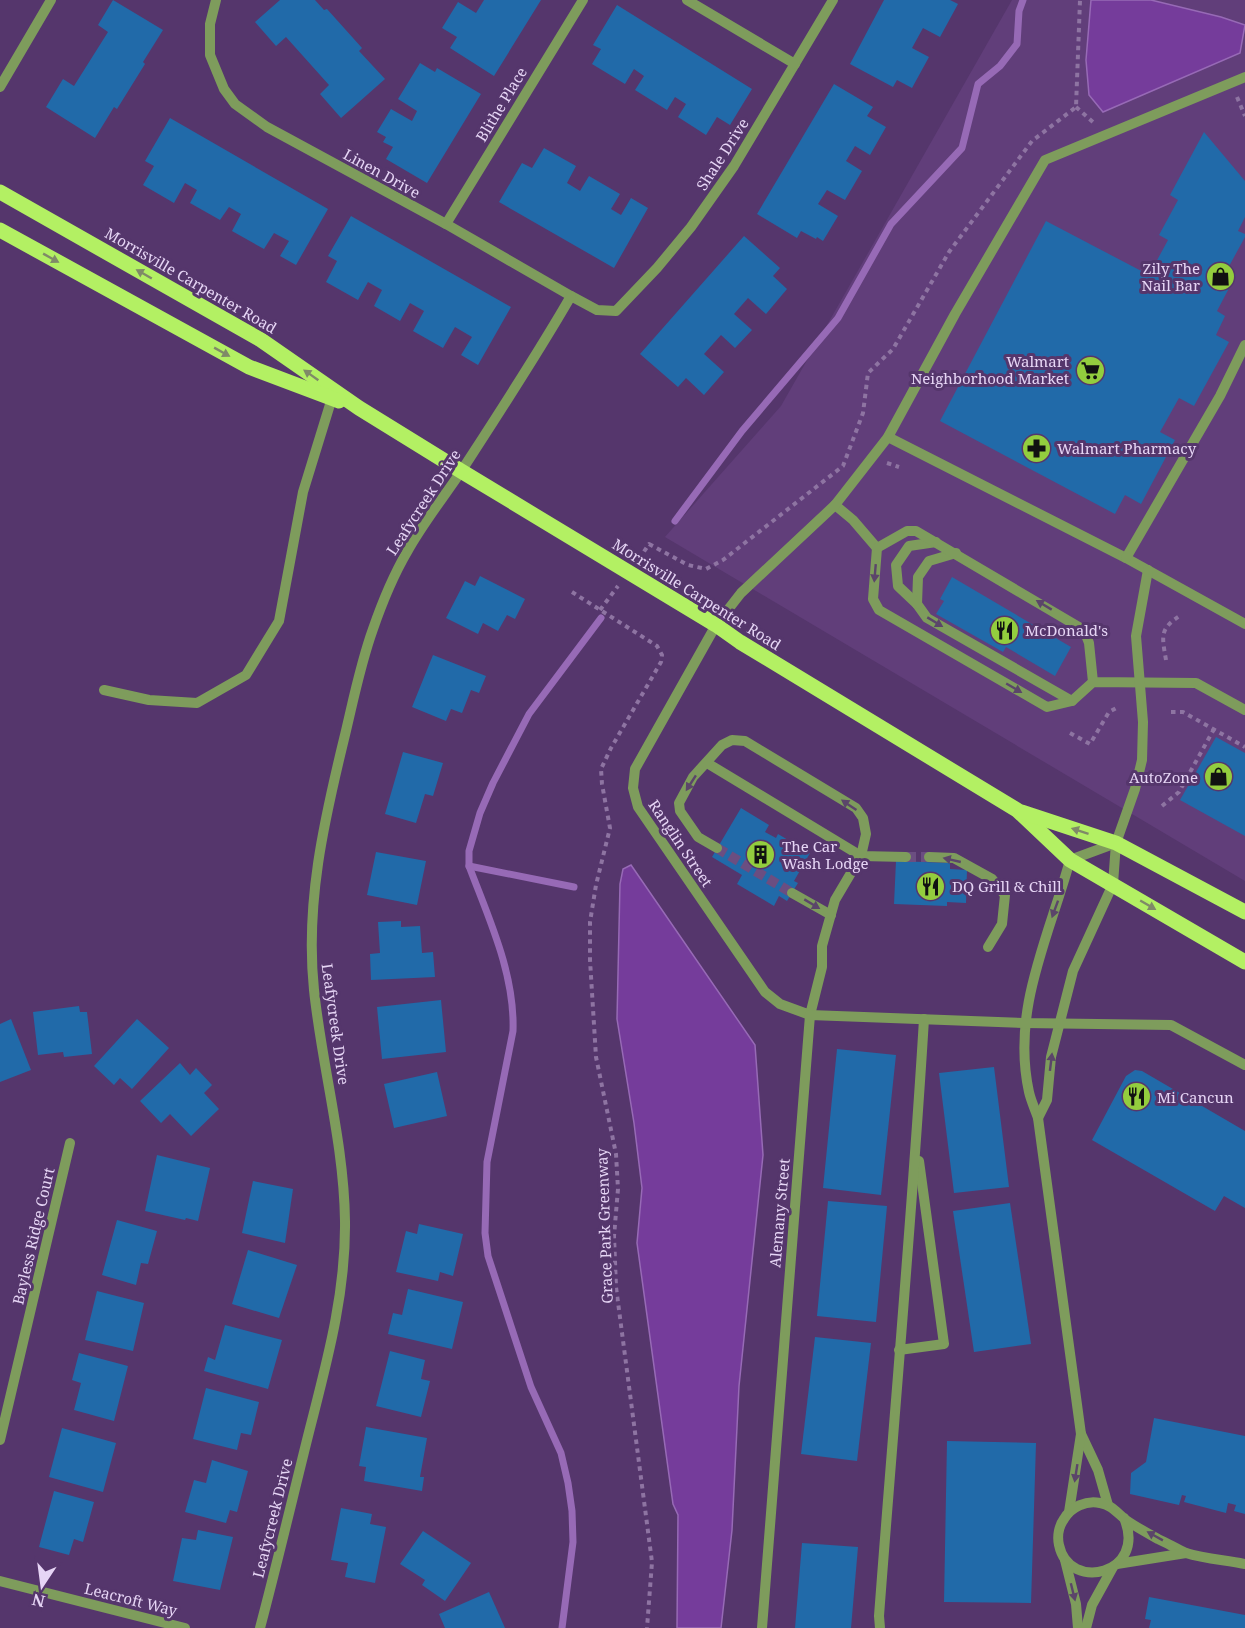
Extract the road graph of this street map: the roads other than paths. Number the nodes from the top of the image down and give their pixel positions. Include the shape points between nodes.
1 (50, 0) edge
2 (216, 0) edge
3 (583, 0) edge
4 (687, 0) edge
5 (832, 0) edge
6 (795, 64) junction
7 (1245, 77) edge
8 (0, 87) edge
9 (0, 192) edge
10 (446, 224) junction
11 (0, 230) edge
12 (571, 296) junction
13 (616, 311) joint
14 (1245, 345) edge
15 (332, 398) junction
16 (359, 408) junction
17 (888, 437) junction
18 (461, 471) junction
19 (835, 505) junction
20 (936, 542) junction
21 (877, 548) junction
22 (956, 554) junction
23 (1126, 558) junction
24 (1148, 570) junction
25 (917, 604) junction
26 (1245, 624) edge
27 (716, 625) junction
28 (1093, 682) junction
29 (1141, 683) junction
30 (104, 690) dead end
31 (1072, 701) junction
32 (1245, 710) edge
33 (707, 763) junction
34 (1017, 810) junction
35 (1116, 843) junction
36 (717, 848) tunnel mouth
37 (861, 856) junction
38 (906, 857) tunnel mouth
39 (929, 857) tunnel mouth
40 (1070, 860) junction
41 (1113, 884) junction
42 (792, 893) tunnel mouth
43 (1245, 912) edge
44 (831, 915) junction
45 (988, 947) dead end
46 (1245, 962) edge
47 (810, 1014) junction
48 (924, 1019) junction
49 (1024, 1023) junction
50 (1059, 1023) junction
51 (1245, 1065) edge
52 (1038, 1118) junction
53 (70, 1143) dead end
54 (917, 1143) junction
55 (898, 1350) junction
56 (1081, 1434) junction
57 (0, 1440) edge
58 (1108, 1505) junction
59 (1069, 1512) junction
60 (1124, 1518) junction
61 (1186, 1552) junction
62 (1064, 1557) junction
63 (1245, 1564) edge
64 (1115, 1566) junction
65 (0, 1581) edge
66 (185, 1628) edge
67 (260, 1628) edge
68 (762, 1628) edge
69 (880, 1628) edge
70 (1078, 1628) edge
71 (1086, 1628) edge

1 - 8 street
2 - 10 street, Linen Drive via 210,24 210,55 235,104 267,127
3 - 10 street, Blithe Place
4 - 6 street
5 - 6 street, Shale Drive
6 - 13 street, Shale Drive via 734,166 691,227
7 - 17 street, Ranglin Street via 1045,160
16 -> 9 main road, Morrisville Carpenter Road via 261,340
10 - 12 street, Linen Drive
11 -> 15 main road, Morrisville Carpenter Road via 249,367
12 - 13 street, Linen Drive via 597,310
12 - 18 street, Leafycreek Drive
14 - 23 street via 1220,396
15 - 16 main road, Morrisville Carpenter Road
15 - 30 street via 303,492 279,621 246,675 197,703 149,700
16 - 18 main road, Morrisville Carpenter Road
17 - 19 street, Ranglin Street
17 - 23 street
18 - 27 main road, Morrisville Carpenter Road
18 - 67 street, Leafycreek Drive via 407,552 372,631 321,837 315,872 311,959 343,1188 344,1254 336,1320
19 - 21 street via 854,520
19 - 27 street, Ranglin Street via 741,593
20 - 21 street via 916,531 907,531
20 - 22 street
20 - 25 street via 909,546 896,565 898,586
21 -> 31 street via 873,599 879,610 1047,707
22 - 25 street via 929,561 918,578
28 -> 22 street via 1084,630
23 - 24 street
24 - 26 street
24 - 29 street via 1136,636
25 -> 31 street via 927,618
27 - 34 main road, Morrisville Carpenter Road
27 - 47 street, Ranglin Street via 634,769 633,788 638,807 765,992 780,1004
28 - 29 street
28 - 31 street
29 - 32 street via 1196,683
29 - 35 street via 1142,760
33 -> 36 street via 693,777 679,803 680,811 698,837
33 - 37 street
37 -> 33 street via 866,834 856,808 745,741 732,740 722,745
35 -> 34 main road, Morrisville Carpenter Road
34 - 40 main road, Morrisville Carpenter Road
35 - 40 street
35 - 41 street
35 - 43 main road, Morrisville Carpenter Road
37 - 38 street
37 - 44 street, Alemany Street via 835,900
45 -> 39 street via 1002,924 1005,895 992,879 954,858
40 - 41 main road, Morrisville Carpenter Road
40 -> 49 street via 1038,957
41 -> 46 main road, Morrisville Carpenter Road
41 - 50 street via 1073,971
42 -> 44 street
44 - 47 street, Alemany Street
47 - 48 street
47 - 68 street, Alemany Street
48 - 49 street
48 - 54 street
49 - 50 street
49 - 52 street via 1029,1093
50 - 51 street via 1171,1025
52 -> 50 street via 1047,1100
52 - 56 street
53 - 57 street, Bayless Ridge Court
54 - 55 street
54 - 55 street via 944,1344
55 - 69 street
56 - 58 street via 1098,1470
56 -> 59 street
58 - 59 street via 1088,1503
58 - 60 street
59 - 62 street via 1059,1528
61 -> 60 street
60 - 64 street via 1128,1528 1127,1550
61 - 63 street
61 - 64 street
62 - 64 street via 1072,1566 1092,1573
62 -> 70 street
64 - 71 street via 1092,1605
65 - 66 street, Leacroft Way

